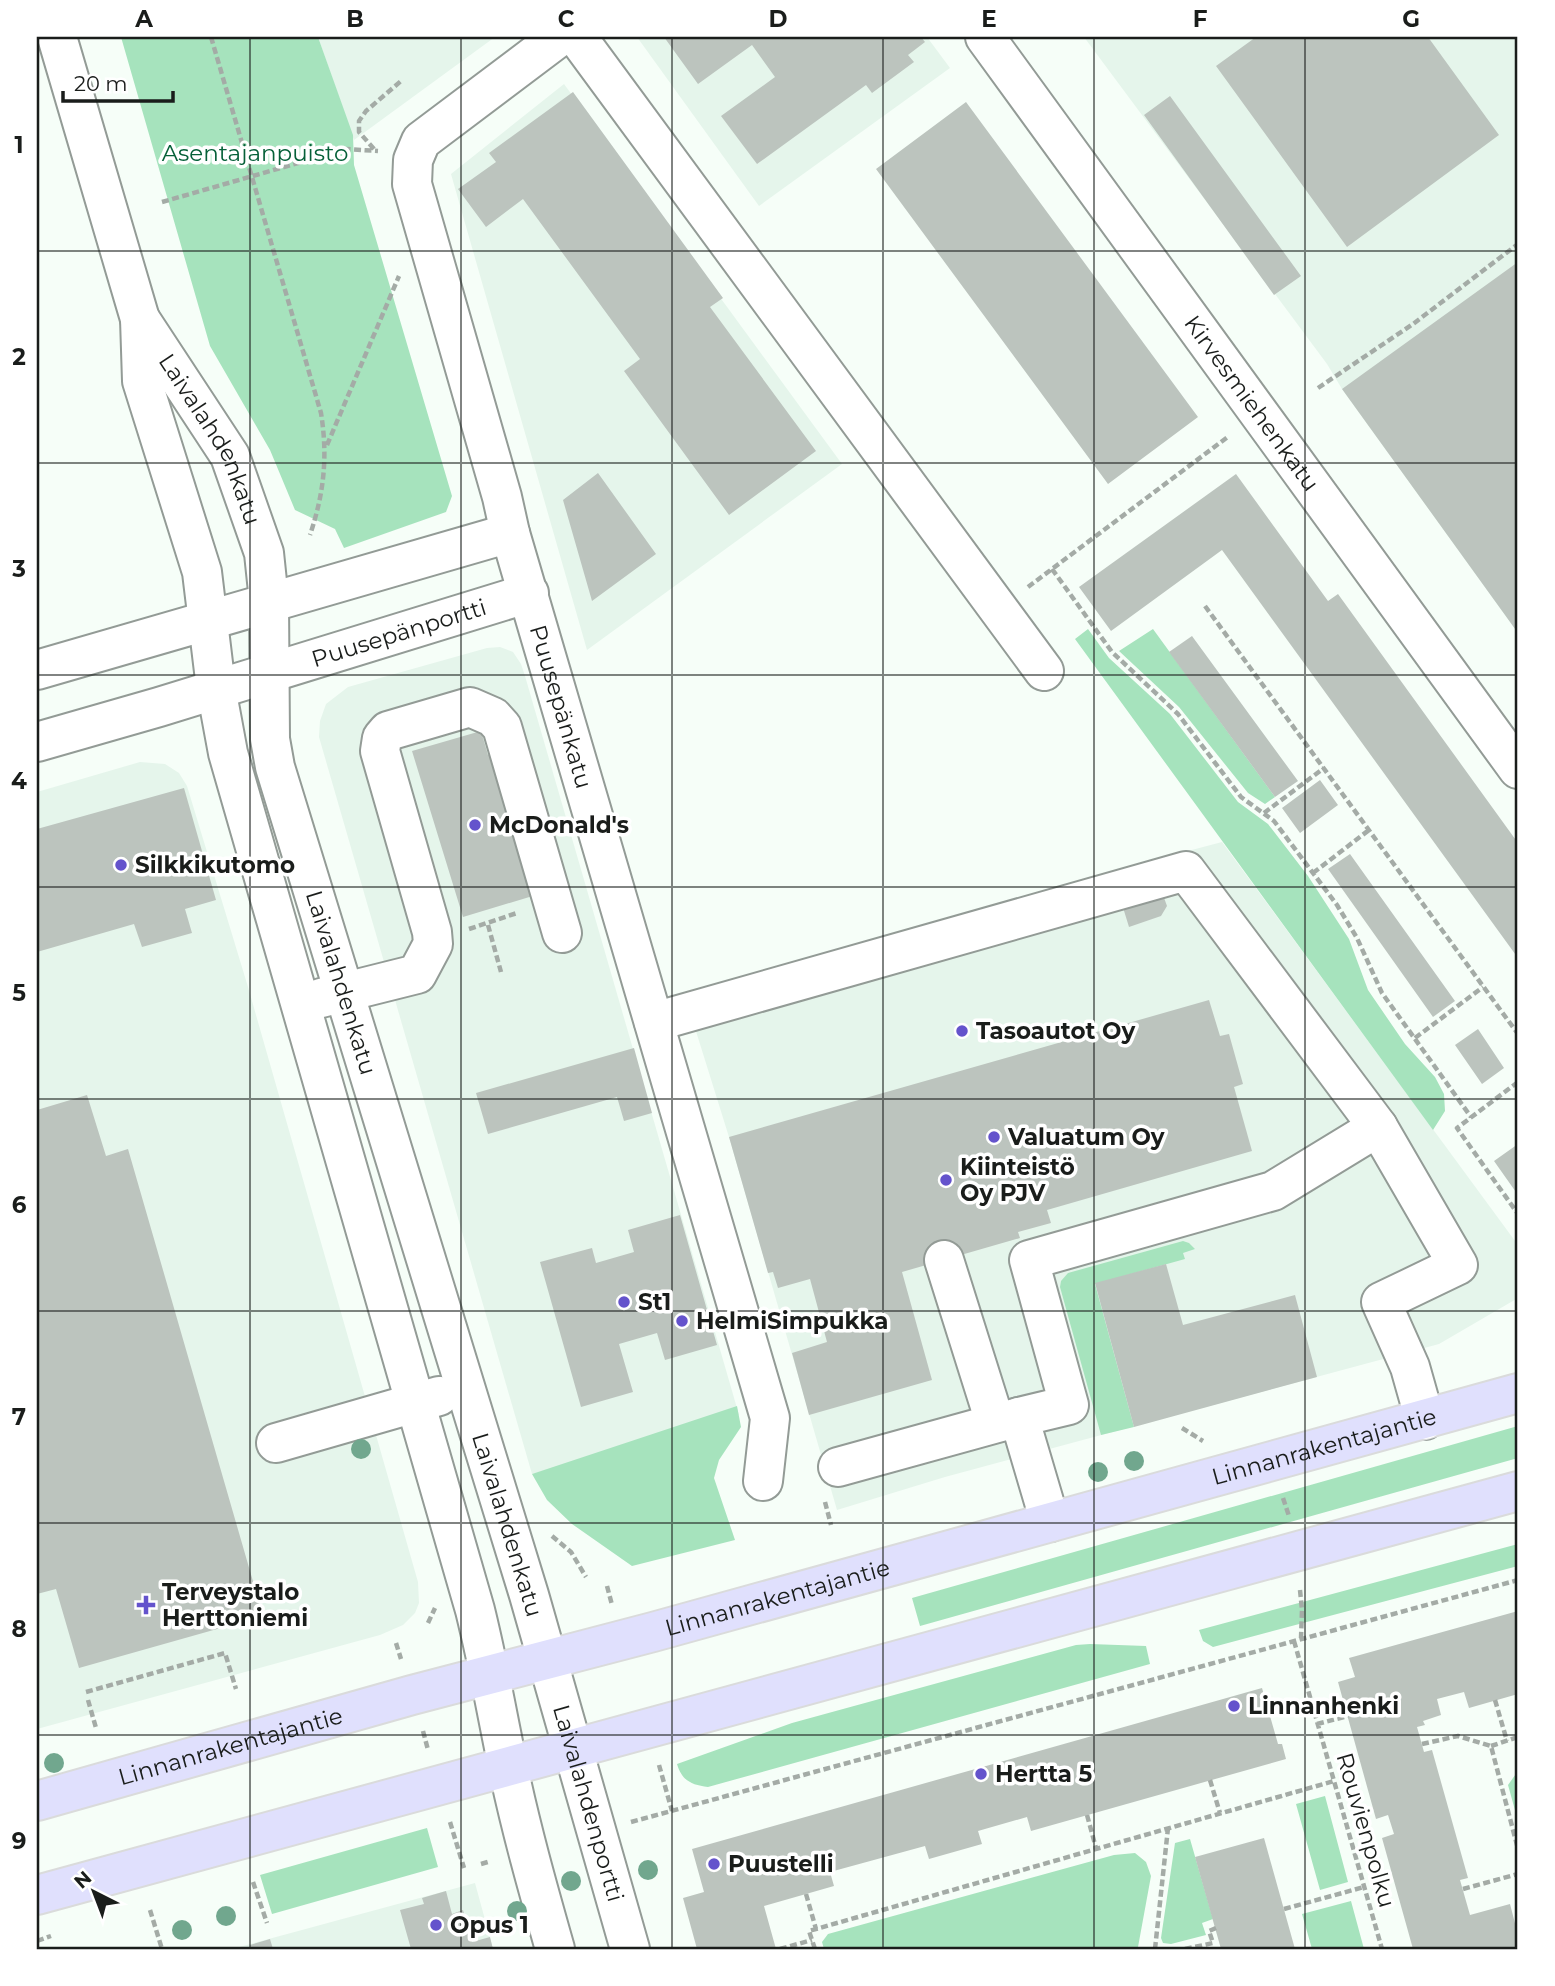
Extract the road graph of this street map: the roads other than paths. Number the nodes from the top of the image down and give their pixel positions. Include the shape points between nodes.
1 (57, 37) edge
2 (559, 37) edge
3 (577, 37) edge
4 (985, 37) edge
5 (140, 319) junction
6 (510, 533) junction
7 (528, 593) junction
8 (268, 601) junction
9 (208, 620) junction
10 (37, 670) edge
11 (1044, 671) dead end
12 (270, 672) junction
13 (216, 688) junction
14 (37, 742) edge
15 (1518, 769) edge
16 (562, 933) dead end
17 (344, 992) junction
18 (302, 1003) junction
19 (654, 1022) junction
20 (1378, 1126) junction
21 (944, 1260) dead end
22 (454, 1329) junction
23 (399, 1345) junction
24 (466, 1388) junction
25 (1518, 1393) edge
26 (415, 1403) junction
27 (1007, 1420) junction
28 (1424, 1420) junction
29 (276, 1443) dead end
30 (838, 1467) dead end
31 (763, 1481) dead end
32 (1518, 1491) edge
33 (1049, 1522) junction
34 (547, 1659) junction
35 (491, 1674) junction
36 (573, 1749) junction
37 (508, 1767) junction
38 (37, 1801) edge
39 (37, 1895) edge
40 (555, 1949) edge
41 (630, 1949) edge

1 - 5 street, Laivalahdenkatu
2 - 6 street, Puusepänkatu via 421,141 413,160 414,194
3 - 11 street
4 - 15 street, Kirvesmiehenkatu
5 - 8 street, Laivalahdenkatu via 230,456 264,553
5 - 9 street, Laivalahdenkatu via 142,381 202,572
6 - 7 street, Puusepänkatu
6 - 8 street
7 - 12 street, Puusepänportti
7 - 19 street, Puusepänkatu
8 - 9 street
8 - 12 street, Laivalahdenkatu
9 - 10 street
9 - 13 street, Laivalahdenkatu
12 - 13 street, Puusepänportti
12 - 17 street, Laivalahdenkatu via 270,740 275,766
13 - 14 street, Puusepänportti
13 - 18 street, Laivalahdenkatu via 228,753
16 - 17 street via 502,727 493,717 470,707 388,731 382,738 380,751 433,944 417,974
17 - 18 street
17 - 22 street, Laivalahdenkatu
18 - 23 street, Laivalahdenkatu
19 - 20 street via 1186,871
19 - 31 street, Puusepänkatu via 770,1419
20 - 27 street via 1273,1191 1029,1260 1069,1405
20 - 28 street via 1458,1265 1381,1303 1410,1367
21 - 27 street
22 - 23 street
22 - 24 street, Laivalahdenkatu
23 - 26 street, Laivalahdenkatu
24 - 26 street
24 - 34 street, Laivalahdenkatu
25 - 28 main road, Linnanrakentajantie
26 - 29 street
26 - 35 street, Laivalahdenkatu
27 - 30 street
27 - 33 street
28 - 33 main road, Linnanrakentajantie
32 - 36 main road
33 - 34 main road, Linnanrakentajantie
34 - 35 main road, Linnanrakentajantie
34 - 36 street, Laivalahdenportti
35 - 37 street
35 - 38 main road, Linnanrakentajantie
36 - 37 main road
36 - 41 street, Laivalahdenportti
37 - 39 main road
37 - 40 street

